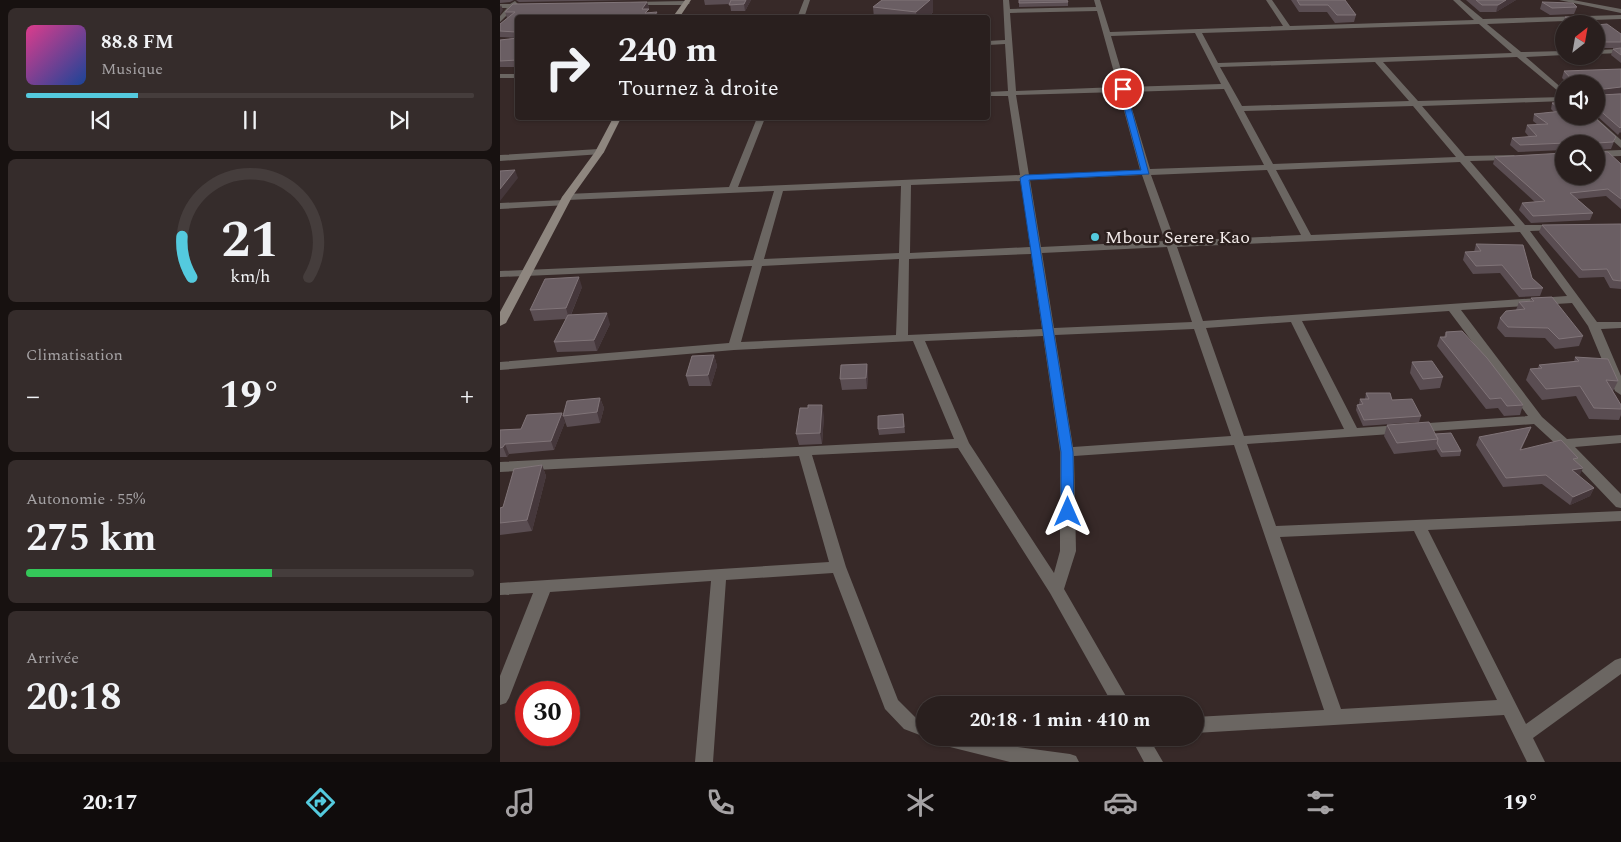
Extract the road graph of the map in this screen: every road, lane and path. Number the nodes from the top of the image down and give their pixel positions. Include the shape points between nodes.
1 (518, 0) edge
2 (807, 0) edge
3 (1006, 0) edge
4 (1097, 0) edge
5 (1270, 0) edge
6 (1456, 0) edge
7 (1562, 0) edge
8 (687, 1) edge
9 (628, 4) edge
10 (500, 6) edge
11 (512, 6) junction
12 (531, 6) edge
13 (1100, 10) junction
14 (1007, 11) junction
15 (1621, 11) edge
16 (677, 15) edge
17 (801, 15) edge
18 (1621, 17) edge
19 (1359, 19) dead end
20 (500, 20) edge
21 (1481, 22) junction
22 (1364, 26) junction
23 (1288, 28) junction
24 (1197, 31) junction
25 (1107, 34) junction
26 (1008, 42) junction
27 (990, 43) edge
28 (1621, 51) edge
29 (1605, 52) edge
30 (1555, 54) edge
31 (1519, 55) junction
32 (1378, 60) junction
33 (1215, 65) junction
34 (500, 76) edge
35 (515, 76) edge
36 (1226, 86) junction
37 (1555, 86) edge
38 (1123, 89) junction
39 (1012, 93) junction
40 (990, 94) edge
41 (1555, 99) edge
42 (1417, 105) junction
43 (1239, 109) junction
44 (616, 120) edge
45 (760, 120) edge
46 (1599, 125) edge
47 (1621, 144) edge
48 (599, 152) junction
49 (1621, 153) edge
50 (1605, 154) edge
51 (1518, 157) edge
52 (500, 158) edge
53 (1463, 159) junction
54 (1270, 167) junction
55 (1146, 173) junction
56 (1025, 178) junction
57 (906, 183) junction
58 (779, 189) junction
59 (732, 191) junction
60 (565, 200) junction
61 (500, 206) edge
62 (1572, 226) edge
63 (1522, 228) junction
64 (1308, 238) junction
65 (1171, 244) junction
66 (1036, 250) junction
67 (904, 256) junction
68 (758, 263) junction
69 (526, 273) junction
70 (500, 274) edge
71 (1575, 299) junction
72 (1453, 308) junction
73 (1295, 318) junction
74 (500, 323) edge
75 (1199, 325) junction
76 (1621, 325) edge
77 (1594, 326) junction
78 (1049, 333) junction
79 (918, 338) junction
80 (902, 339) junction
81 (734, 346) junction
82 (500, 366) edge
83 (1621, 391) edge
84 (1537, 420) junction
85 (1353, 432) junction
86 (1621, 439) edge
87 (1239, 440) junction
88 (962, 443) junction
89 (1564, 444) junction
90 (804, 450) junction
91 (1067, 452) junction
92 (500, 467) edge
93 (1621, 503) edge
94 (1621, 516) edge
95 (1418, 524) junction
96 (1270, 532) junction
97 (838, 567) junction
98 (719, 574) junction
99 (544, 586) junction
100 (500, 589) edge
101 (1056, 589) junction
102 (1621, 665) edge
103 (1117, 696) edge
104 (500, 698) edge
105 (1508, 707) junction
106 (1335, 717) junction
107 (1204, 724) edge
108 (916, 726) edge
109 (1523, 736) junction
110 (976, 746) edge
111 (1145, 746) edge
112 (704, 762) edge
113 (1070, 762) edge
114 (1154, 762) edge
115 (1536, 762) edge

1 - 11 street
2 - 17 street
3 - 14 street
4 - 13 street
5 - 23 street
6 - 21 street
7 - 15 street
8 - 9 street
8 - 16 main road
10 - 11 street
11 - 12 street
11 - 20 street
13 - 14 street
13 - 25 street
14 - 26 street
18 - 21 street
19 - 22 street
21 - 22 street
21 - 31 street
22 - 23 street
23 - 24 street
24 - 25 street
24 - 33 street
25 - 38 street
26 - 27 street
26 - 39 street
28 - 29 street
30 - 31 street
31 - 32 street
31 - 37 street
32 - 33 street
32 - 42 street
33 - 36 street
34 - 35 street
36 - 38 street
36 - 43 street
38 - 39 street
38 - 55 street
39 - 40 street
39 - 56 street
41 - 42 street
42 - 43 street
42 - 53 street
43 - 54 street
44 - 48 main road
45 - 59 street
46 - 47 street
48 - 52 street
48 - 60 main road
49 - 50 street
51 - 53 street
53 - 54 street
53 - 63 street
54 - 55 street
54 - 64 street
55 - 56 street
55 - 65 street
56 - 57 street
56 - 66 street
57 - 58 street
57 - 67 street
58 - 59 street
58 - 68 street
59 - 60 street
60 - 61 street
60 - 69 main road
62 - 63 street
63 - 64 street
63 - 71 street
64 - 65 street
65 - 66 street
65 - 75 street
66 - 67 street
66 - 78 street
67 - 68 street
67 - 80 street
68 - 69 street
68 - 81 street
69 - 70 street
69 - 74 main road
71 - 72 street
71 - 77 street
72 - 73 street
72 - 84 street
73 - 75 street
73 - 85 street
75 - 78 street
75 - 87 street
76 - 77 street
77 - 83 street
78 - 79 street
78 - 91 street
79 - 80 street
79 - 88 street
80 - 81 street
81 - 82 street
84 - 85 street
84 - 89 street
85 - 87 street
86 - 89 street
87 - 91 street
87 - 96 street
88 - 90 street
88 - 101 street
89 - 93 street
90 - 92 street
90 - 97 street
91 - 101 street via 1068,551
94 - 95 street
95 - 96 street
95 - 105 street
96 - 106 street
97 - 98 street
97 - 108 street via 891,704
98 - 99 street
98 - 112 street
99 - 100 street
99 - 104 street
101 - 103 street
102 - 109 street
105 - 106 street
105 - 109 street
106 - 107 street
109 - 115 street
110 - 113 street
111 - 114 street

